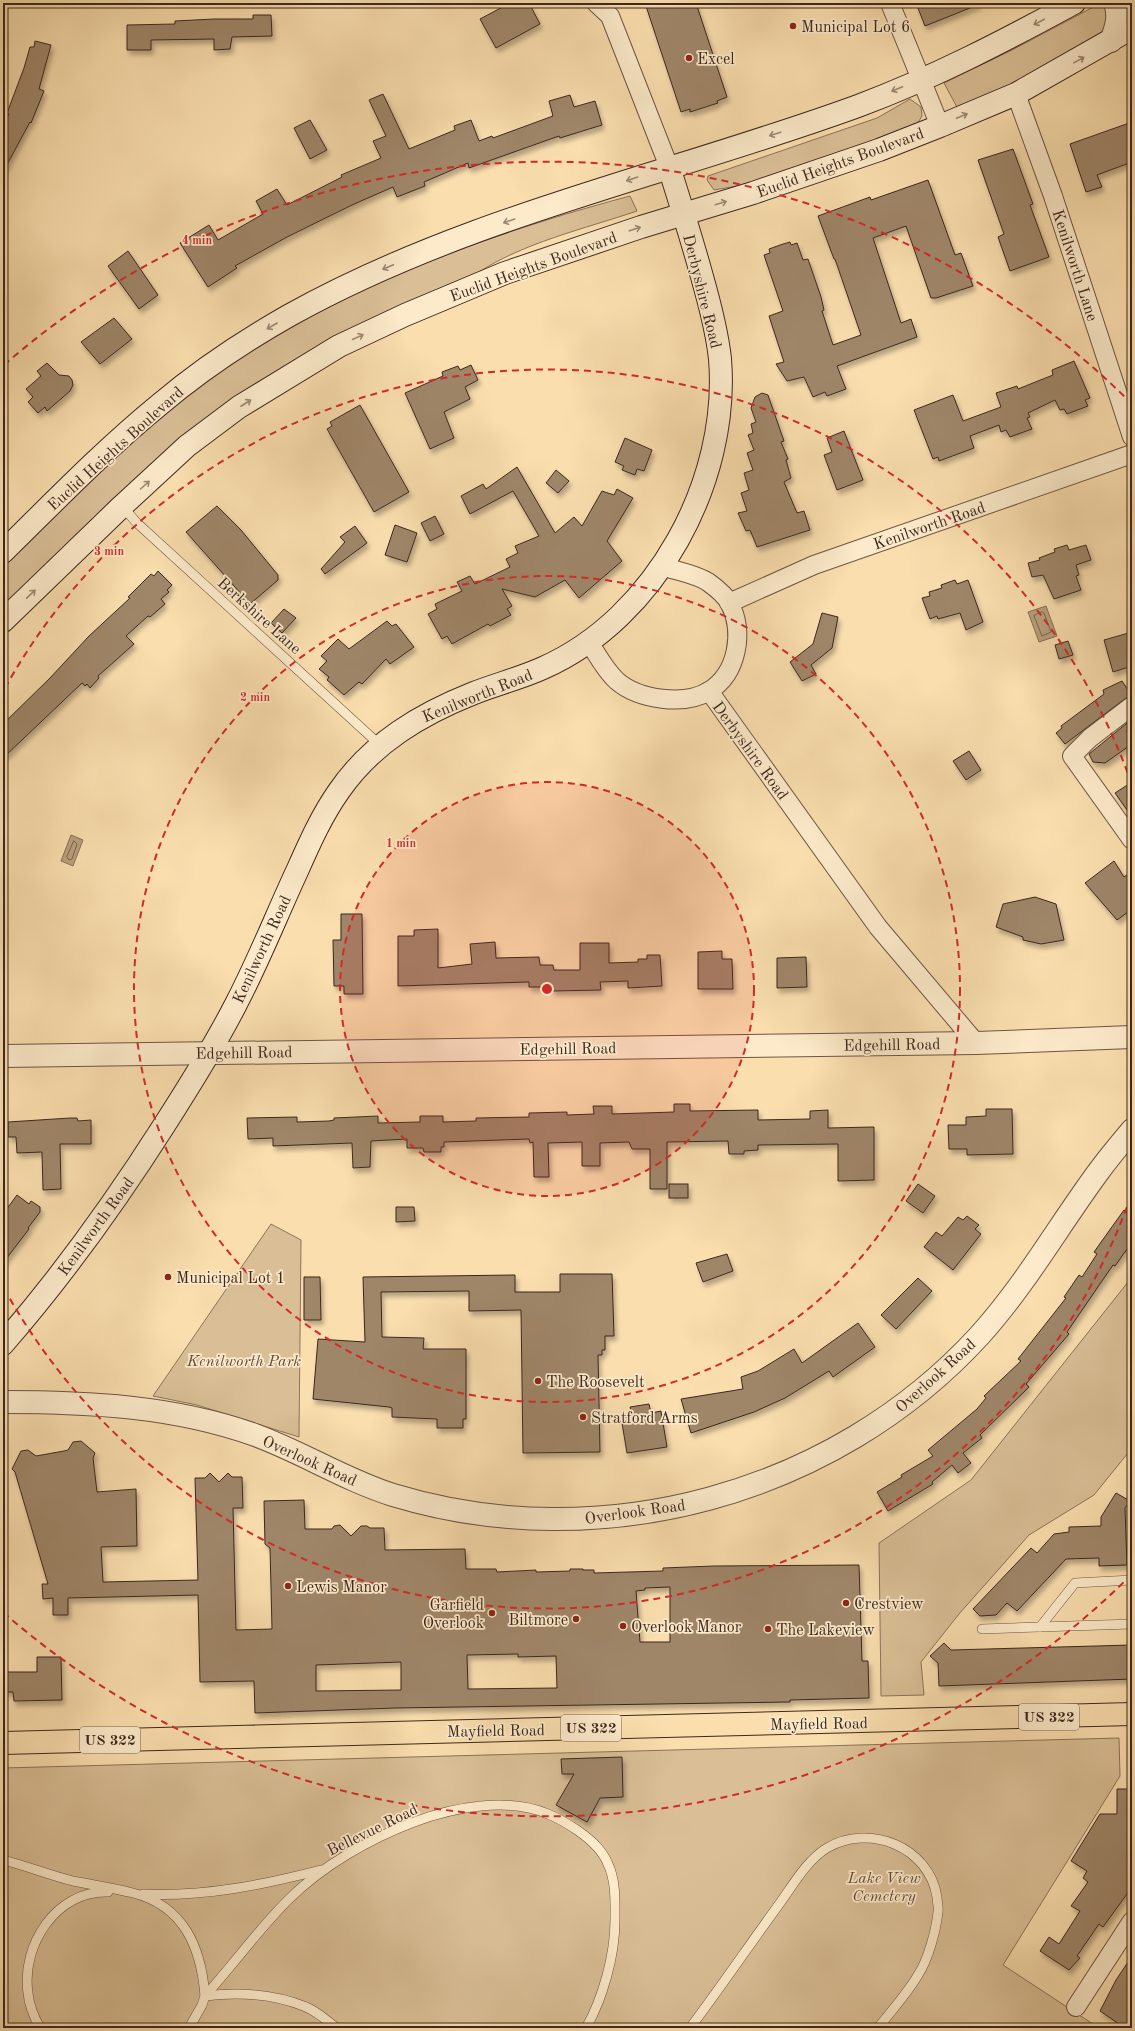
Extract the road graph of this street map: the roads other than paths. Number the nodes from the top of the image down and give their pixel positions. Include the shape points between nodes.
1 (596, 3) edge
2 (890, 3) edge
3 (1074, 3) edge
4 (1115, 3) edge
5 (609, 9) edge
6 (1132, 28) edge
7 (1111, 41) junction
8 (922, 79) junction
9 (1016, 94) junction
10 (940, 126) junction
11 (669, 167) junction
12 (684, 214) junction
13 (1125, 390) edge
14 (1132, 437) edge
15 (1132, 454) edge
16 (122, 506) junction
17 (3, 552) edge
18 (662, 566) junction
19 (730, 603) junction
20 (3, 621) edge
21 (590, 642) junction
22 (709, 691) junction
23 (1132, 706) edge
24 (380, 745) junction
25 (1132, 840) edge
26 (1132, 1037) edge
27 (976, 1043) junction
28 (211, 1052) junction
29 (3, 1056) edge
30 (1132, 1130) edge
31 (3, 1344) edge
32 (3, 1402) edge
33 (1132, 1580) edge
34 (1132, 1624) edge
35 (1040, 1627) junction
36 (982, 1629) dead end
37 (1132, 1714) edge
38 (3, 1743) edge
39 (3, 1860) edge
40 (323, 1870) junction
41 (133, 1893) junction
42 (1132, 1921) edge
43 (205, 1996) junction
44 (1076, 2007) dead end
45 (40, 2028) edge
46 (189, 2028) edge
47 (337, 2028) edge
48 (586, 2028) edge
49 (690, 2028) edge
50 (878, 2028) edge

1 - 5 street, Derbyshire Road
2 - 8 street
3 -> 8 main road, Euclid Heights Boulevard via 1006,40
4 - 7 main road via 1117,25
5 - 11 street, Derbyshire Road
6 - 7 main road, Euclid Heights Boulevard
9 -> 7 main road, Euclid Heights Boulevard
8 - 10 street
8 -> 11 main road, Euclid Heights Boulevard via 841,112
10 -> 9 main road, Euclid Heights Boulevard
9 - 13 street, Kenilworth Lane
12 -> 10 main road, Euclid Heights Boulevard via 879,150
11 - 12 main road, Derbyshire Road
11 -> 17 main road, Euclid Heights Boulevard via 437,246 344,287 291,315 226,355 159,404 99,458
16 -> 12 main road, Euclid Heights Boulevard via 210,428 288,376 339,346 405,314 505,273
12 - 18 main road, Derbyshire Road via 713,317 720,358 720,387 714,439 704,479 682,534
13 - 14 street, Kenilworth Lane
15 - 19 street, Kenilworth Road via 814,565
20 -> 16 main road, Euclid Heights Boulevard
16 - 24 lane, Berkshire Lane
18 - 19 street via 707,582
18 - 21 main road, Derbyshire Road via 628,608
19 - 22 street via 737,633 736,652 728,671
21 - 22 street, Derbyshire Road via 604,666 618,682 641,694 658,699 678,700
21 - 24 main road, Kenilworth Road via 565,658 540,669 440,707 406,725
22 - 27 street, Derbyshire Road via 878,927
23 - 25 street via 1090,738 1072,756
24 - 28 main road, Kenilworth Road via 342,786 327,809
26 - 27 main road, Edgehill Road
27 - 28 main road, Edgehill Road
28 - 29 main road, Edgehill Road
28 - 31 main road, Kenilworth Road via 108,1210
30 - 32 main road, Overlook Road via 1098,1172 1028,1277 996,1317 961,1355 914,1397 873,1427 831,1451 705,1501 628,1515 566,1520 466,1512 423,1503 377,1489 277,1444 209,1421 119,1406 65,1402
33 - 35 lane via 1076,1583
34 - 35 lane
35 - 36 lane
37 - 38 main road, Mayfield Road / US 322
39 - 41 lane via 65,1879
40 - 41 lane via 247,1887 192,1894
40 - 43 lane, Bellevue Road via 288,1900
40 - 48 lane, Bellevue Road via 414,1822 448,1811 483,1806 508,1806 548,1813 569,1824 590,1839 603,1854 613,1879 615,1898 615,1941 608,1974
41 - 43 lane via 166,1907 181,1923 196,1948
41 - 45 lane via 102,1892 79,1898 55,1913 39,1934 33,1946 27,1985 30,2005
42 - 44 street
43 - 46 lane
43 - 47 lane via 232,1993 258,1995 289,2002 313,2011
49 - 50 lane via 803,1872 827,1849 846,1840 869,1837 894,1843 909,1852 925,1867 935,1883 938,1911 931,1943 919,1975

